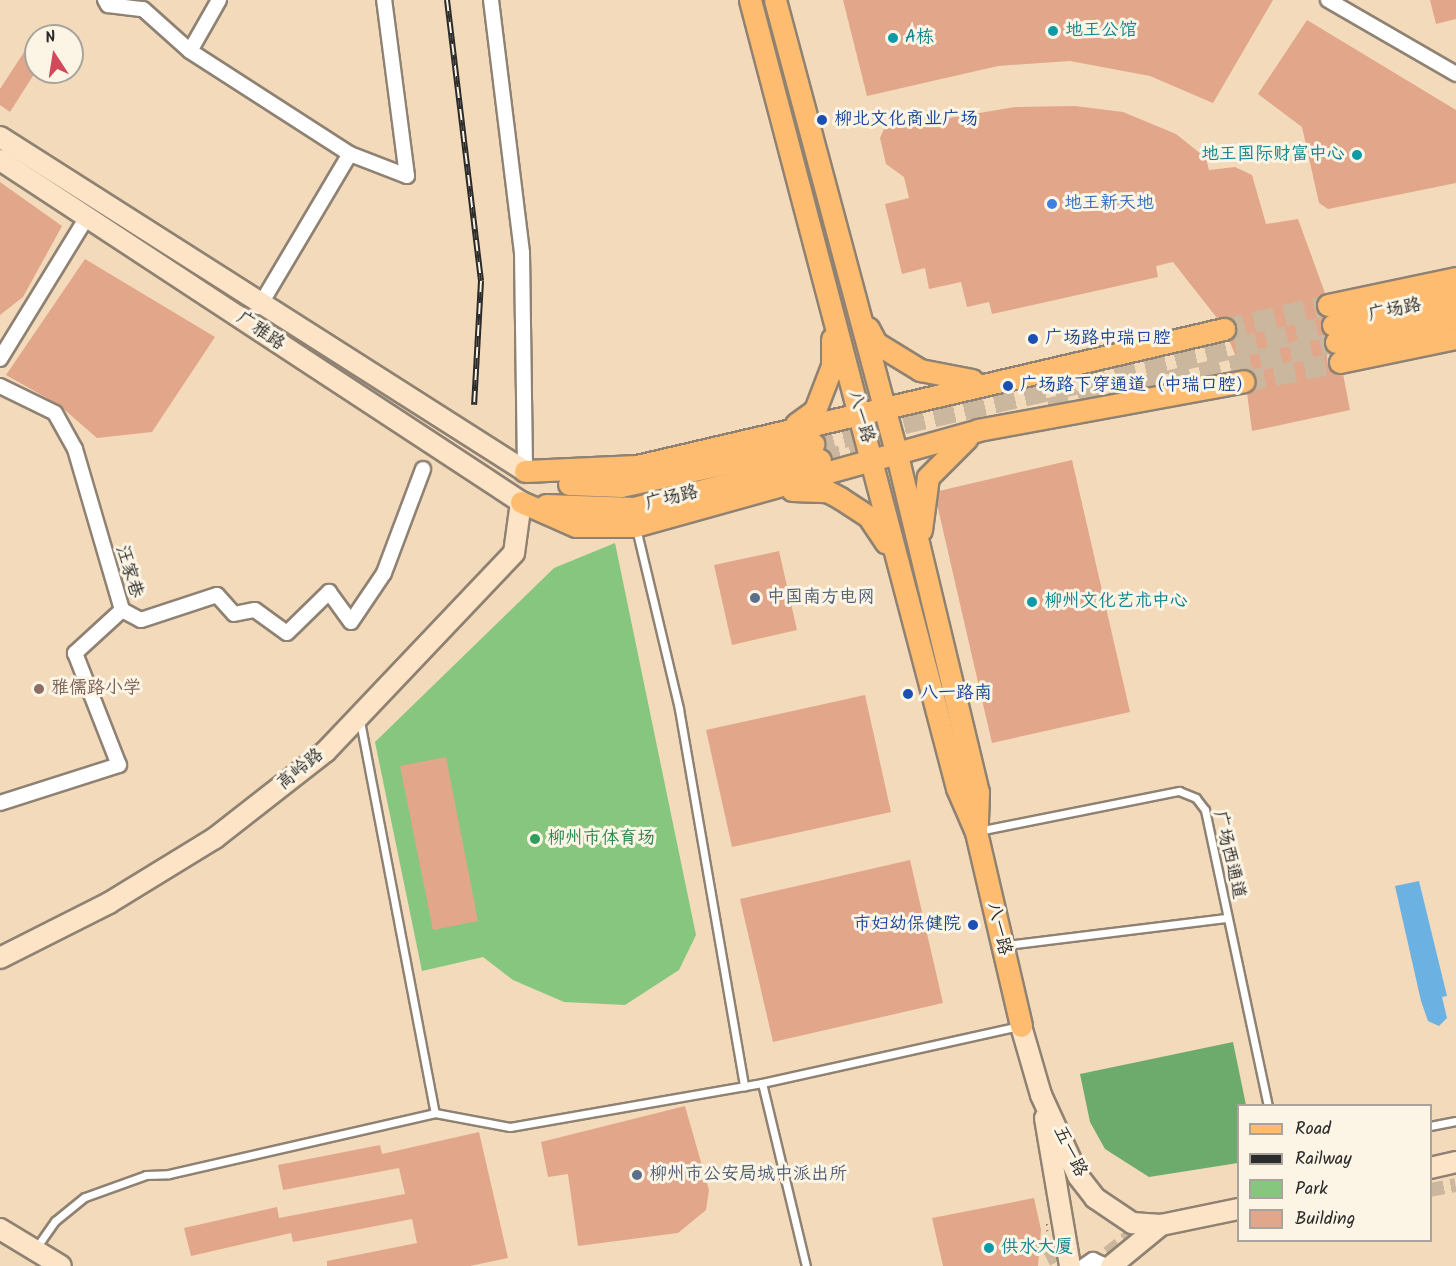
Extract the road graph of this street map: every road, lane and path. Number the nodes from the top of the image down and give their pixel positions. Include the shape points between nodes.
1 (105, 0) edge
2 (219, 0) edge
3 (384, 0) edge
4 (491, 0) edge
5 (750, 0) edge
6 (775, 0) edge
7 (1328, 0) edge
8 (190, 51) junction
9 (1456, 74) edge
10 (0, 137) edge
11 (350, 154) junction
12 (0, 160) edge
13 (87, 218) junction
14 (1456, 278) edge
15 (1456, 298) edge
16 (857, 304) junction
17 (259, 307) junction
18 (832, 315) junction
19 (1456, 317) edge
20 (1224, 329) tunnel mouth
21 (1335, 333) junction
22 (1456, 338) edge
23 (0, 359) edge
24 (1244, 381) tunnel mouth
25 (981, 382) junction
26 (0, 386) edge
27 (884, 405) junction
28 (858, 411) junction
29 (788, 429) junction
30 (978, 430) junction
31 (897, 454) junction
32 (872, 460) junction
33 (423, 469) dead end
34 (525, 471) junction
35 (764, 491) junction
36 (521, 502) junction
37 (635, 526) junction
38 (893, 554) junction
39 (920, 563) junction
40 (122, 610) junction
41 (359, 717) junction
42 (0, 803) edge
43 (976, 832) junction
44 (1226, 918) junction
45 (1002, 945) junction
46 (0, 958) edge
47 (1021, 1026) junction
48 (762, 1083) junction
49 (744, 1086) junction
50 (1041, 1095) junction
51 (1268, 1104) edge
52 (435, 1113) junction
53 (1456, 1121) edge
54 (1432, 1126) edge
55 (1456, 1162) edge
56 (1432, 1168) edge
57 (1237, 1209) edge
58 (1161, 1225) junction
59 (0, 1229) edge
60 (34, 1251) junction
61 (61, 1266) edge
62 (806, 1266) edge
63 (1070, 1266) edge
64 (1084, 1266) edge
65 (1106, 1266) edge
66 (1111, 1266) edge

1 - 8 street via 108,5 143,9
2 - 8 street
3 - 11 street via 407,176
4 - 34 street via 522,253
5 - 18 main road, 八一路
6 - 16 main road, 八一路
7 - 9 street
8 - 11 street
10 - 17 main road, 广雅路
11 - 17 street
12 - 13 main road, 广雅路
13 - 23 street
13 - 36 main road, 广雅路
14 - 21 main road
15 - 21 main road, 广场路
16 - 25 main road via 876,343 901,360 920,370
16 - 27 main road, 八一路
17 - 34 main road, 广雅路
18 - 28 main road, 八一路
18 - 29 main road via 832,366 815,410
19 - 21 main road, 广场路
20 - 25 main road
21 - 22 main road
24 - 30 main road
25 - 27 main road
26 - 40 street, 汪家巷 via 55,413 75,449
27 - 28 main road
27 - 31 main road, 八一路
28 - 29 main road
28 - 32 main road, 八一路
29 - 34 main road via 637,466
30 - 31 main road
30 - 39 main road via 947,452 928,477
31 - 32 main road
31 - 39 main road, 八一路
32 - 35 main road
32 - 38 main road, 八一路
33 - 40 street via 384,573 351,622 329,592 287,633 255,610 234,614 217,595 141,620
34 - 36 main road, 广场路 via 548,482 621,486 816,452 634,508 581,510
35 - 37 main road
35 - 38 main road via 813,490 840,498 868,516
36 - 37 main road via 576,526
36 - 41 main road, 高岭路 via 514,553
37 - 49 lane via 679,709
38 - 43 main road, 八一路 via 957,788
39 - 43 main road, 八一路 via 978,792
40 - 42 street, 汪家巷 via 75,652 119,765
41 - 46 main road, 高岭路 via 325,752 215,838 109,903
41 - 52 lane
43 - 44 lane, 广场西通道 via 1179,790 1205,810
43 - 45 main road, 八一路
44 - 45 lane
44 - 51 lane, 广场西通道
45 - 47 main road, 八一路
47 - 48 lane
47 - 50 main road, 五一路
48 - 49 lane
48 - 62 lane
49 - 52 lane via 510,1127
50 - 58 main road, 五一路 via 1078,1176 1095,1198 1132,1223
50 - 63 main road
52 - 60 lane via 178,1172 146,1174 85,1197 55,1221
53 - 54 lane
55 - 56 main road
57 - 58 main road, 五一路
58 - 66 main road
59 - 60 main road
60 - 61 main road
64 - 65 street via 1092,1260

